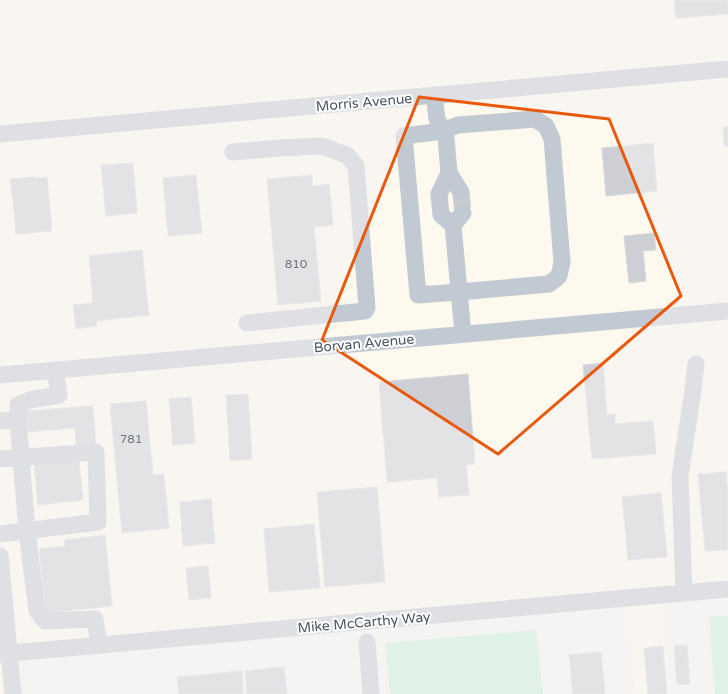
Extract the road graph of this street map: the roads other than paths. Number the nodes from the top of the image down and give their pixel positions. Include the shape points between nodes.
1 (728, 69) edge
2 (434, 95) junction
3 (442, 131) junction
4 (0, 134) edge
5 (233, 152) dead end
6 (449, 173) junction
7 (461, 192) tunnel mouth
8 (459, 292) junction
9 (728, 311) edge
10 (247, 323) dead end
11 (463, 334) junction
12 (696, 364) dead end
13 (55, 370) junction
14 (0, 375) edge
15 (18, 420) junction
16 (0, 421) edge
17 (21, 457) junction
18 (0, 459) edge
19 (28, 531) junction
20 (0, 534) edge
21 (0, 565) edge
22 (728, 589) edge
23 (684, 593) junction
24 (367, 642) dead end
25 (99, 645) junction
26 (4, 653) edge
27 (13, 694) edge
28 (371, 694) edge

1 - 2 street, Morris Avenue
2 - 3 street via 437,119
2 - 4 street, Morris Avenue
3 - 6 street via 446,138
3 - 8 street via 404,136 418,295
3 - 8 street via 458,126 535,118 546,126 552,139 562,262 559,276 549,284
5 - 10 street via 322,146 347,155 356,166 367,308 365,312
6 - 7 street
6 - 8 street via 439,194 441,215 458,219
8 - 11 street
9 - 11 street, Borvan Avenue
11 - 13 street, Borvan Avenue
12 - 23 street via 680,476
13 - 14 street, Borvan Avenue
13 - 15 street via 59,395 29,400 18,405
15 - 16 street
15 - 17 street
17 - 18 street
17 - 19 street
17 - 19 street via 96,452 98,522
19 - 20 street
19 - 25 street via 37,611 44,621 95,619
21 - 26 street
22 - 23 street, Mike McCarthy Way
23 - 25 street, Mike McCarthy Way
24 - 28 street
25 - 26 street, Mike McCarthy Way
26 - 27 street

